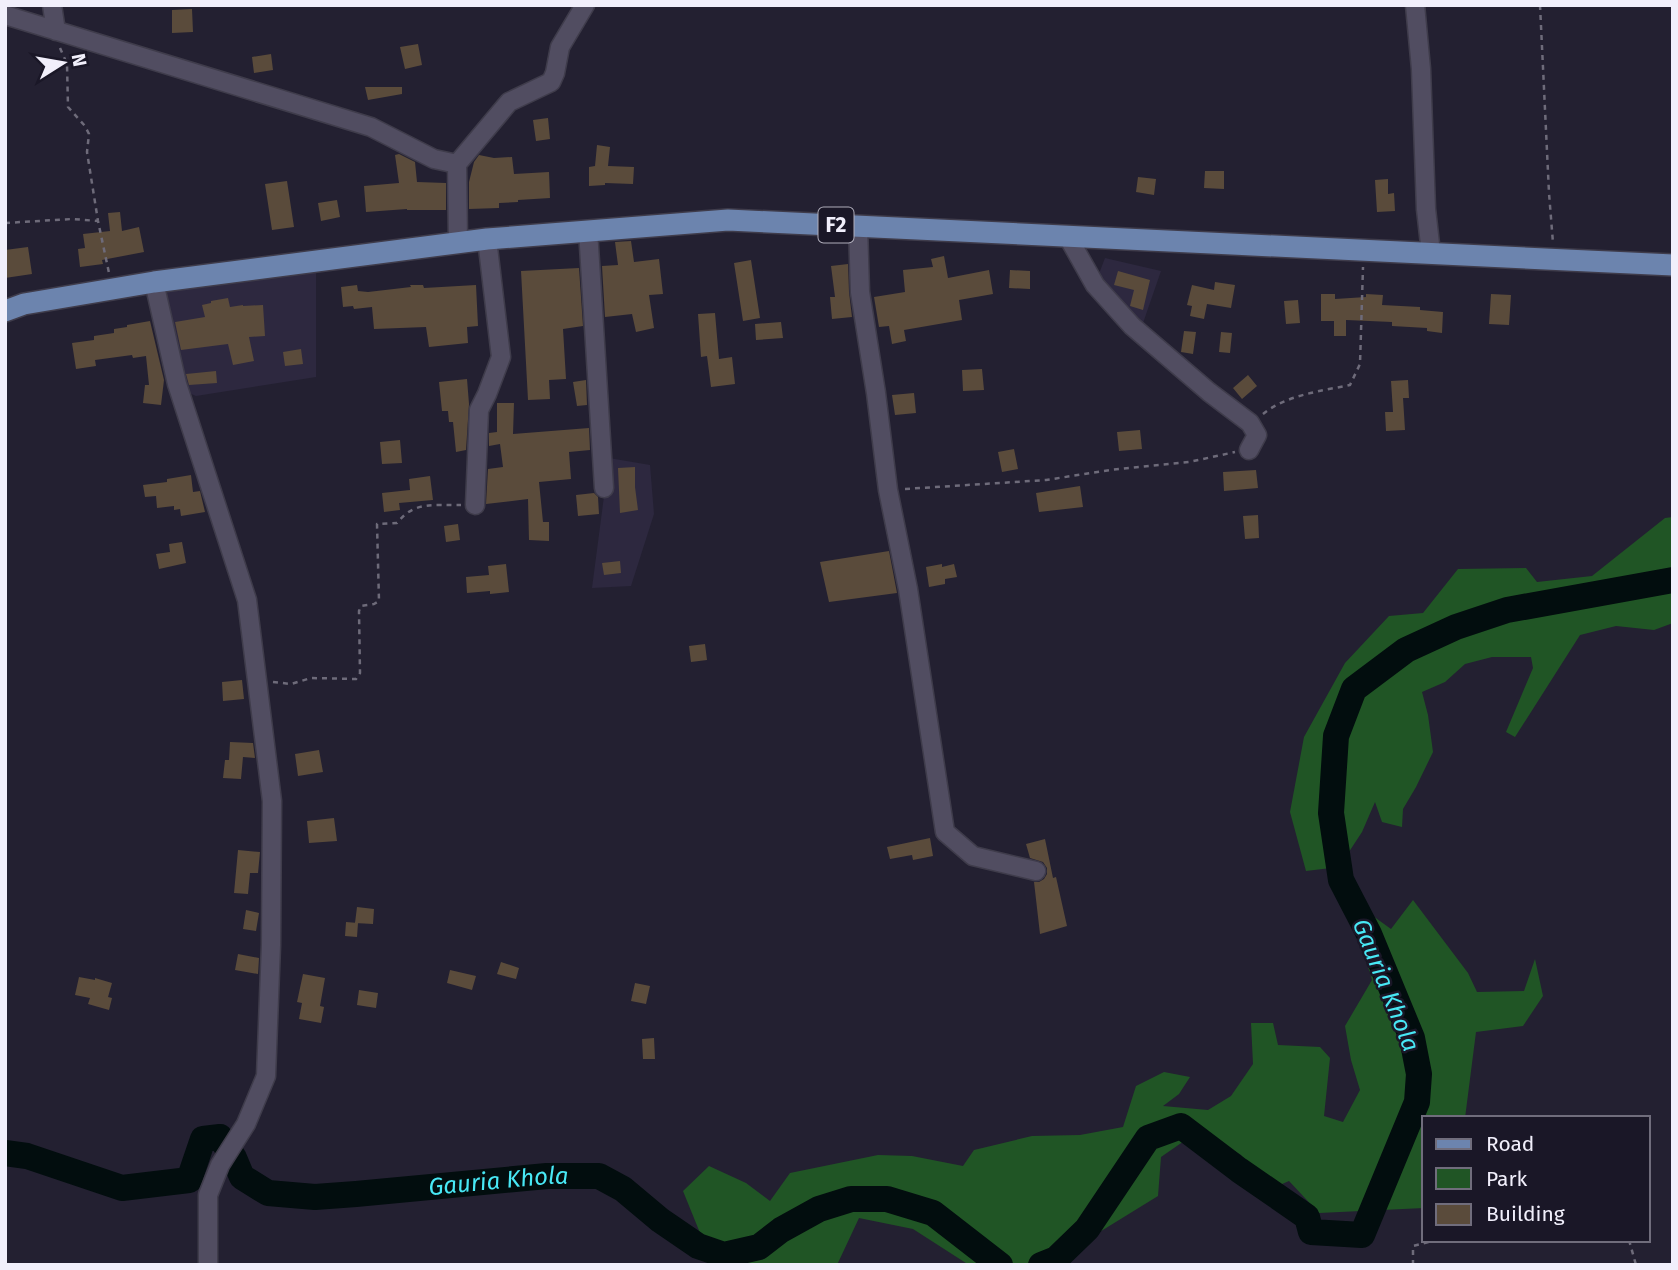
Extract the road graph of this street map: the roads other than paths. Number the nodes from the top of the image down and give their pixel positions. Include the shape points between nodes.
1 (52, 5) edge
2 (585, 5) edge
3 (1415, 5) edge
4 (5, 15) edge
5 (56, 32) junction
6 (457, 164) junction
7 (858, 226) junction
8 (589, 230) junction
9 (1068, 237) junction
10 (487, 239) junction
11 (458, 243) junction
12 (1431, 253) junction
13 (1673, 265) edge
14 (154, 282) junction
15 (5, 311) edge
16 (1249, 450) road end
17 (604, 488) dead end
18 (475, 505) road end
19 (1036, 871) dead end
20 (208, 1265) edge

1 - 5 street
2 - 6 street via 560,47 551,82 509,102
3 - 12 street
4 - 5 street
5 - 6 street via 371,127 433,159
6 - 11 street
7 - 8 main road, F2 via 729,220
7 - 9 main road, F2
7 - 19 street via 860,292 888,490 945,832 973,856
8 - 10 main road, F2
8 - 17 street
9 - 12 main road, F2
9 - 16 street via 1095,285 1132,326 1250,424 1257,435
10 - 11 main road, F2
10 - 18 street via 501,357 479,410
11 - 14 main road, F2
12 - 13 main road, F2
14 - 15 main road, F2
14 - 20 street via 177,384 247,600 272,801 266,1076 208,1195

